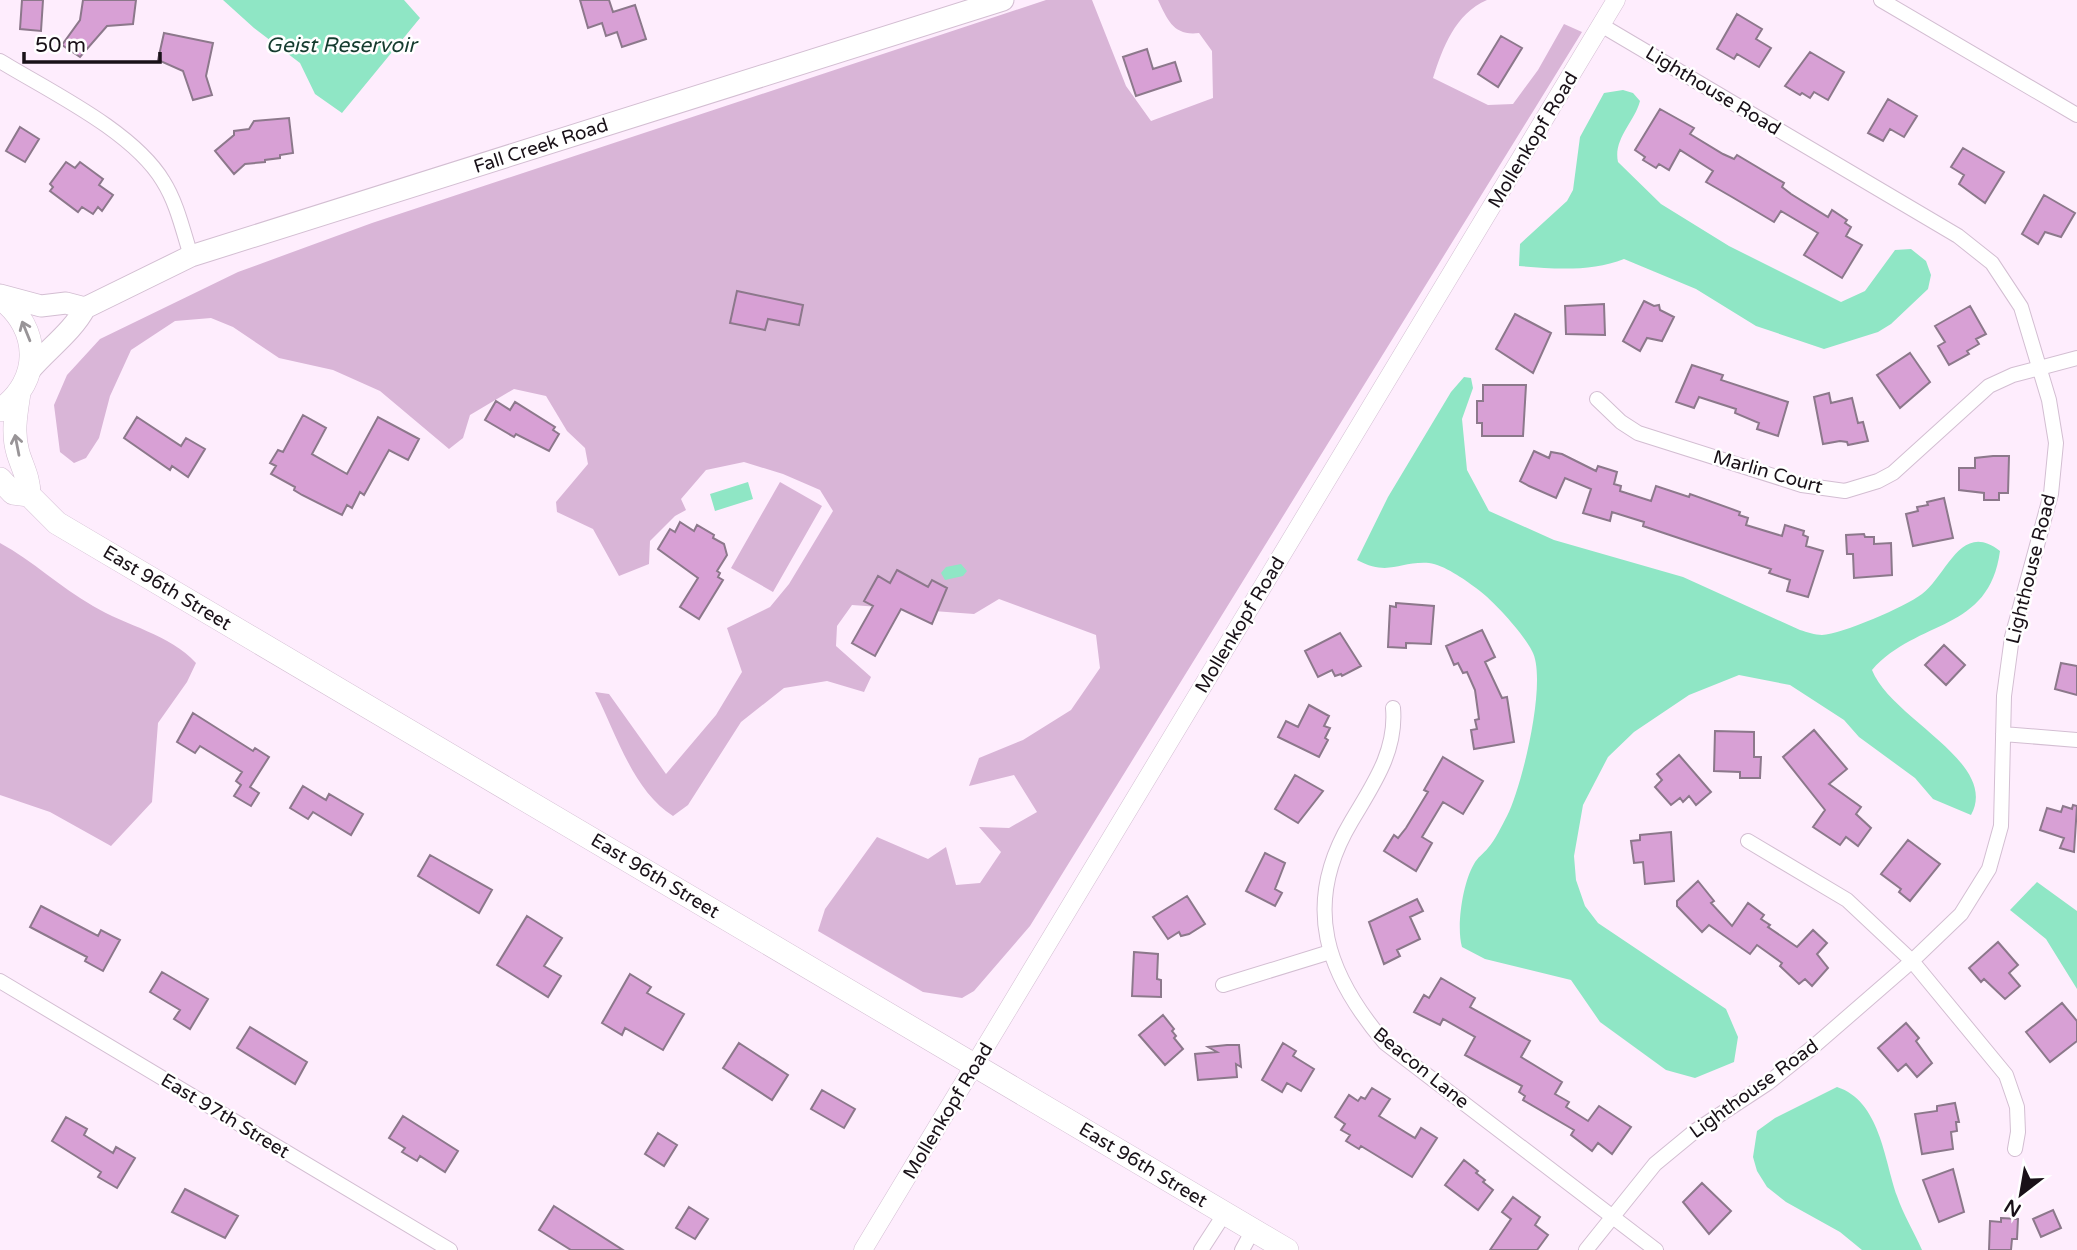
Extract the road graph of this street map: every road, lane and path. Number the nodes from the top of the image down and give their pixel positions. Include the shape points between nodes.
1 (1003, 0) edge
2 (1616, 0) edge
3 (1881, 0) edge
4 (1601, 25) junction
5 (0, 61) edge
6 (2077, 115) edge
7 (191, 256) junction
8 (0, 297) edge
9 (86, 307) junction
10 (2077, 358) edge
11 (2040, 368) junction
12 (30, 370) junction
13 (19, 393) junction
14 (1597, 399) dead end
15 (0, 410) edge
16 (0, 479) edge
17 (29, 495) junction
18 (1393, 708) dead end
19 (2003, 734) junction
20 (2077, 740) edge
21 (1748, 841) dead end
22 (1330, 952) junction
23 (1912, 961) junction
24 (0, 981) edge
25 (1223, 985) dead end
26 (976, 1066) junction
27 (2015, 1149) dead end
28 (1225, 1213) junction
29 (1612, 1216) junction
30 (1247, 1240) edge
31 (450, 1250) edge
32 (863, 1250) edge
33 (1201, 1250) edge
34 (1287, 1250) edge
35 (1586, 1250) edge
36 (1656, 1250) edge

1 - 7 main road, Fall Creek Road
2 - 4 street, Mollenkopf Road
3 - 6 street
4 - 11 street, Lighthouse Road via 1972,246 1998,270 2021,307
4 - 26 street, Mollenkopf Road
5 - 7 street via 112,130 142,154 169,192
7 - 9 main road, Fall Creek Road
8 - 9 main road, Fall Creek Road via 41,306 66,303
12 -> 8 main road via 27,329
9 - 12 main road, Fall Creek Road
10 - 11 street, Marlin Court
11 - 14 street, Marlin Court via 1989,386 1893,473 1844,491 1802,485 1654,439 1621,422
11 - 19 street, Lighthouse Road via 2053,417 2054,477 2012,637
12 - 13 main road
13 - 15 main road
17 -> 13 main road via 29,478 18,453 14,426
16 - 17 main road, East 96th Street via 13,493
17 - 26 main road, East 96th Street via 57,523
18 - 22 street, Beacon Lane via 1383,766 1332,865 1325,909
19 - 20 street
19 - 23 street, Lighthouse Road via 2001,826 1989,869 1962,914
21 - 23 street via 1860,910
22 - 25 street
22 - 29 street, Beacon Lane via 1358,1010 1385,1043
23 - 27 street via 2006,1075 2017,1107
23 - 29 street, Lighthouse Road via 1804,1054 1668,1152
24 - 31 street, East 97th Street
26 - 28 main road, East 96th Street
26 - 32 street, Mollenkopf Road
28 - 30 main road, East 96th Street
28 - 33 street
29 - 35 street, Lighthouse Road
29 - 36 street, Beacon Lane
30 - 34 main road, East 96th Street

